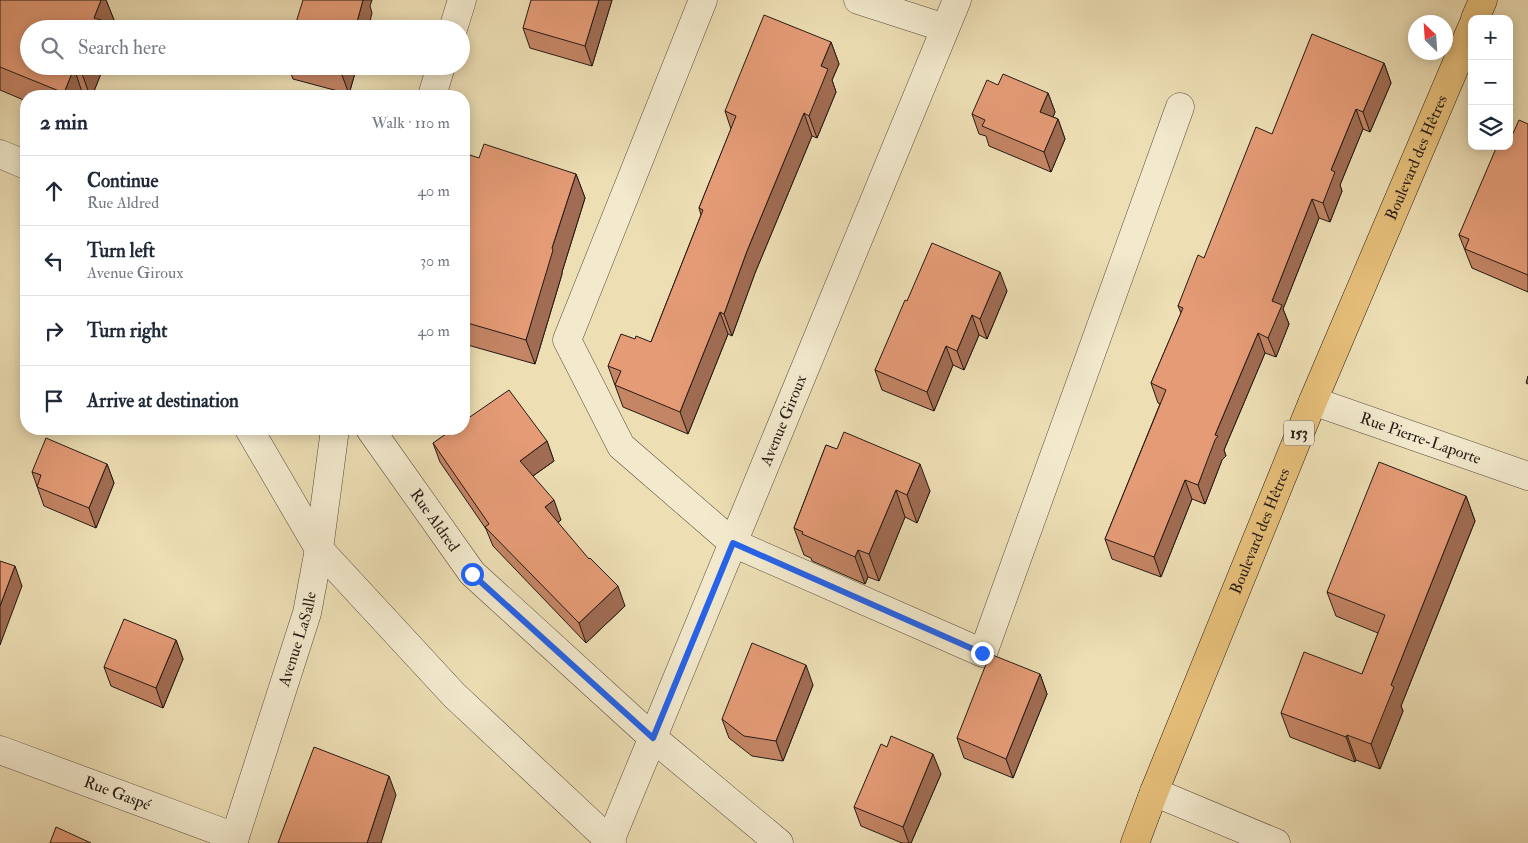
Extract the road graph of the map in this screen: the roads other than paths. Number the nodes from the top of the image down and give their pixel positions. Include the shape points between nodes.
1 (462, 0) edge
2 (703, 0) edge
3 (858, 0) edge
4 (957, 0) edge
5 (1483, 0) edge
6 (1477, 15) edge
7 (456, 20) edge
8 (945, 28) junction
9 (1468, 35) edge
10 (439, 75) edge
11 (434, 90) edge
12 (1180, 107) dead end
13 (0, 154) edge
14 (20, 162) edge
15 (1313, 400) junction
16 (252, 435) edge
17 (334, 435) edge
18 (374, 435) edge
19 (1528, 476) edge
20 (733, 543) junction
21 (319, 549) junction
22 (653, 738) junction
23 (0, 750) edge
24 (1154, 792) junction
25 (234, 840) edge
26 (611, 842) edge
27 (779, 843) edge
28 (1135, 843) edge
29 (1276, 843) edge

1 - 7 street
2 - 20 street via 568,340 621,446
3 - 8 street
4 - 8 street, Avenue Giroux
5 - 6 main road
8 - 20 street, Avenue Giroux
9 - 15 main road, Boulevard des Hêtres / 153
10 - 11 street
12 - 20 street via 982,653
13 - 14 street
15 - 19 street, Rue Pierre-Laporte
15 - 24 main road, Boulevard des Hêtres / 153
16 - 21 street
17 - 21 street, Avenue LaSalle
18 - 22 street, Rue Aldred via 472,574
20 - 22 street, Avenue Giroux
21 - 25 street, Avenue LaSalle via 307,612
21 - 26 street via 454,695
22 - 26 street, Avenue Giroux
22 - 27 street, Rue Aldred
23 - 25 street, Rue Gaspé
24 - 28 main road, Boulevard des Hêtres / 153
24 - 29 street

